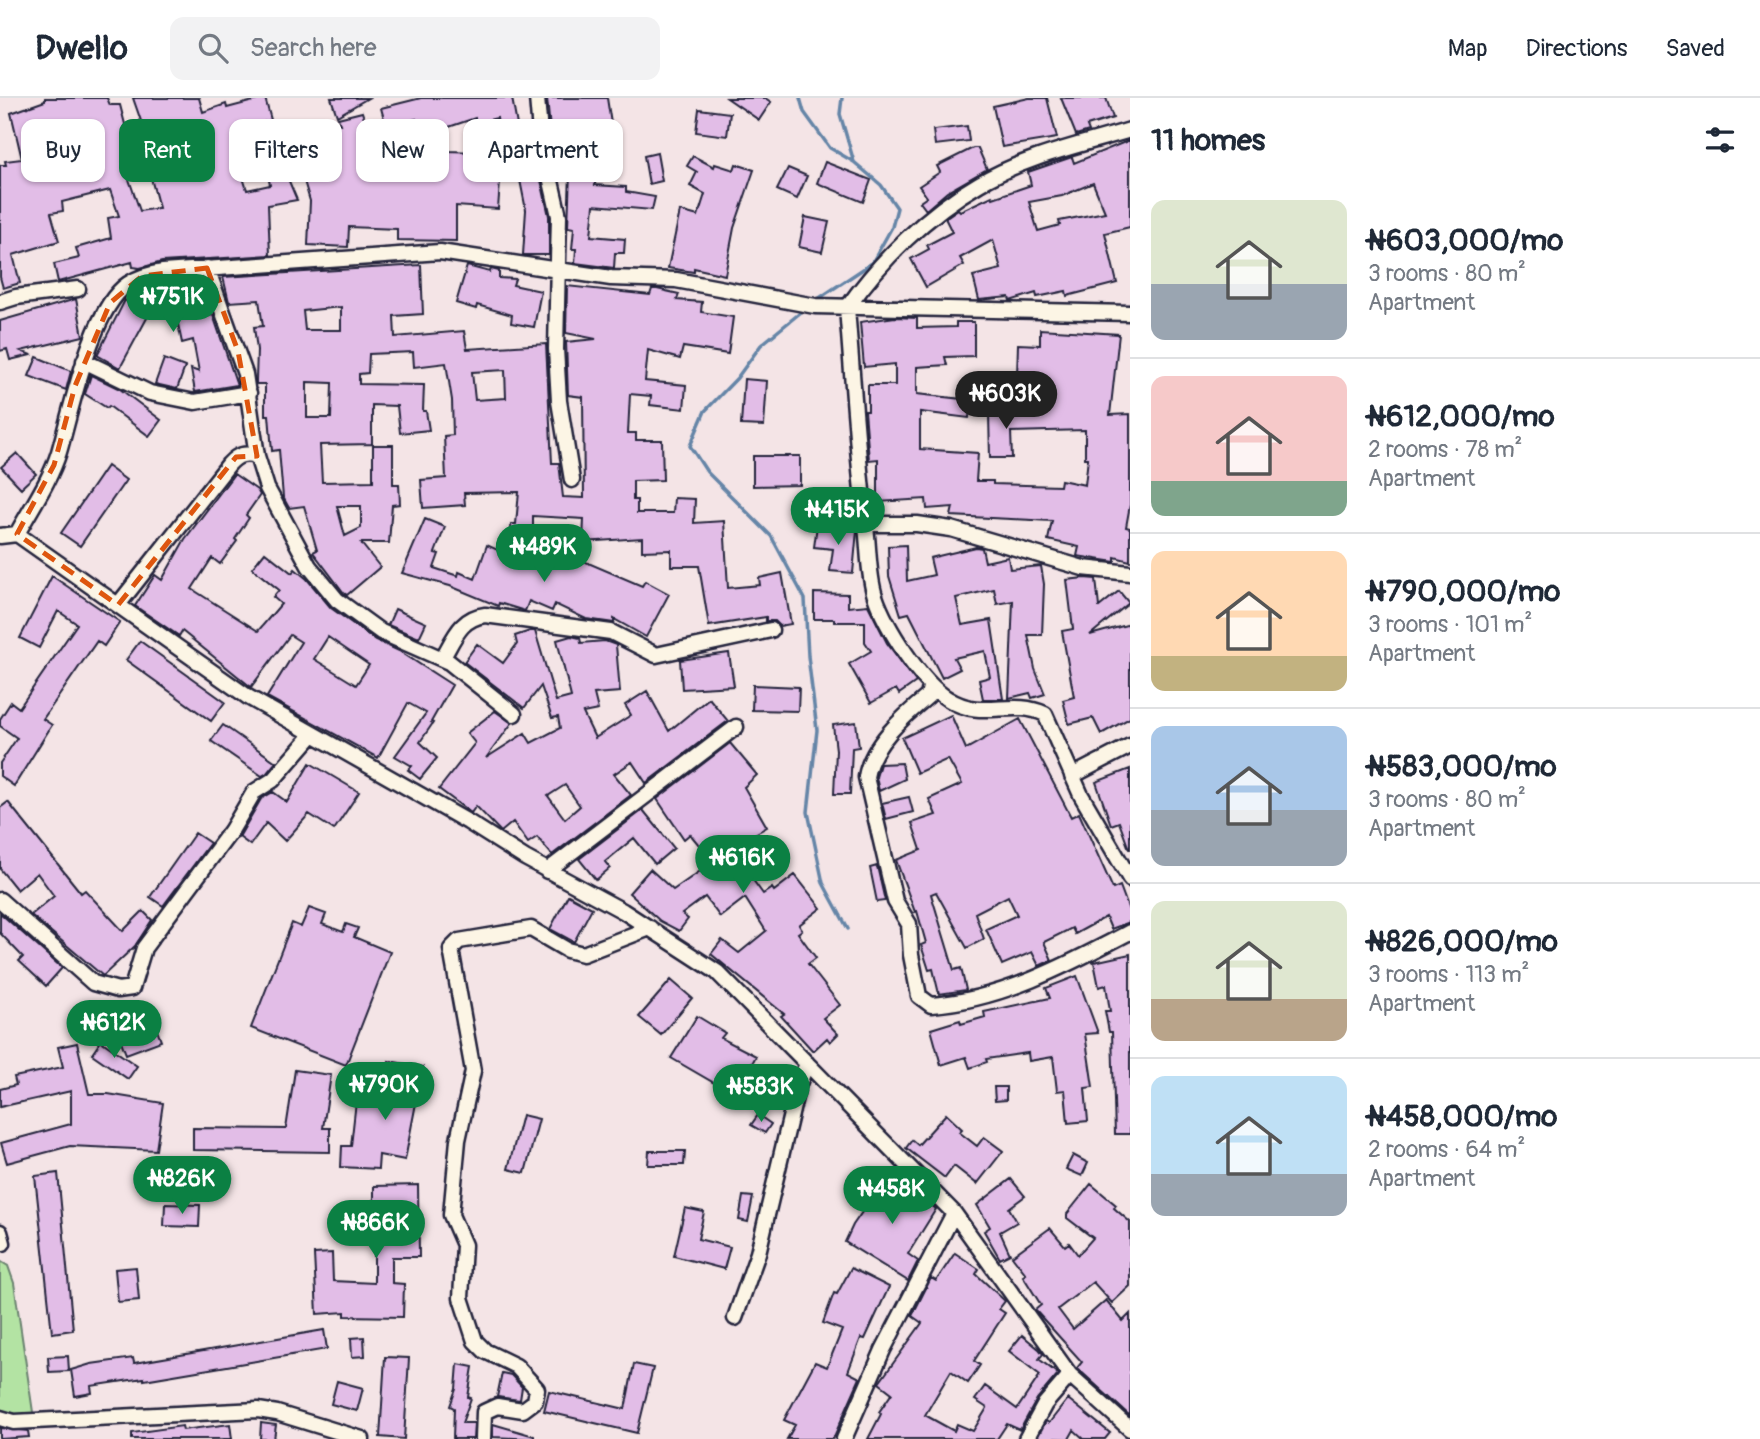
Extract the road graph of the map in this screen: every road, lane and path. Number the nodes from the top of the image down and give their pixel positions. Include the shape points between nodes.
1 (537, 98) edge
2 (1130, 130) edge
3 (207, 268) junction
4 (557, 270) junction
5 (78, 289) dead end
6 (0, 302) edge
7 (847, 308) junction
8 (1130, 313) edge
9 (85, 361) junction
10 (249, 393) junction
11 (257, 456) junction
12 (572, 480) dead end
13 (866, 524) junction
14 (17, 534) junction
15 (0, 536) edge
16 (1130, 573) edge
17 (118, 605) junction
18 (771, 630) dead end
19 (442, 659) junction
20 (930, 687) junction
21 (514, 715) dead end
22 (736, 727) dead end
23 (312, 736) junction
24 (1130, 746) edge
25 (1072, 776) junction
26 (547, 871) junction
27 (1130, 879) edge
28 (0, 900) edge
29 (650, 928) junction
30 (1130, 932) edge
31 (807, 1063) junction
32 (954, 1213) junction
33 (735, 1318) dead end
34 (1070, 1375) junction
35 (1130, 1408) edge
36 (0, 1418) edge
37 (1125, 1425) edge
38 (362, 1439) edge
39 (483, 1439) edge
40 (844, 1439) edge
41 (1026, 1439) edge

1 - 4 street via 559,216
2 - 7 street via 1060,150 979,184 916,231 866,281
3 - 4 street via 440,252
3 - 9 street via 142,276 125,285 110,303
3 - 10 street
4 - 7 street via 676,280 765,299
4 - 12 street via 559,401
5 - 6 street
7 - 8 street
7 - 13 street
9 - 10 street via 150,393 195,402
9 - 14 street via 54,465
10 - 11 street
11 - 17 street via 246,453 229,464
11 - 19 street via 276,511 309,566 337,600 380,632
13 - 16 street via 951,529 1083,568
13 - 20 street via 875,595
14 - 15 street
14 - 17 street
17 - 23 street
18 - 19 street via 656,655 611,632 471,616
19 - 21 street
20 - 25 street via 974,710 1030,707 1045,714
20 - 30 street via 928,696 883,743 868,765 866,777 895,901 909,924 919,996 931,1005 947,1004 1025,983
22 - 26 street
23 - 26 street
23 - 28 street via 273,780 254,792 231,831 144,948 132,988 118,990 93,983
24 - 25 street
25 - 27 street
26 - 29 street
29 - 31 street via 736,988
29 - 39 street via 583,954 531,929 459,941 451,949 473,1071 458,1140 451,1215 464,1245 461,1298 475,1341 516,1366 537,1390 535,1401 523,1409 497,1406 484,1412
31 - 32 street
31 - 33 street via 758,1253
32 - 34 street
32 - 40 street via 883,1350
34 - 37 street
34 - 41 street via 1045,1404
35 - 37 street
36 - 38 street via 14,1422 267,1410

